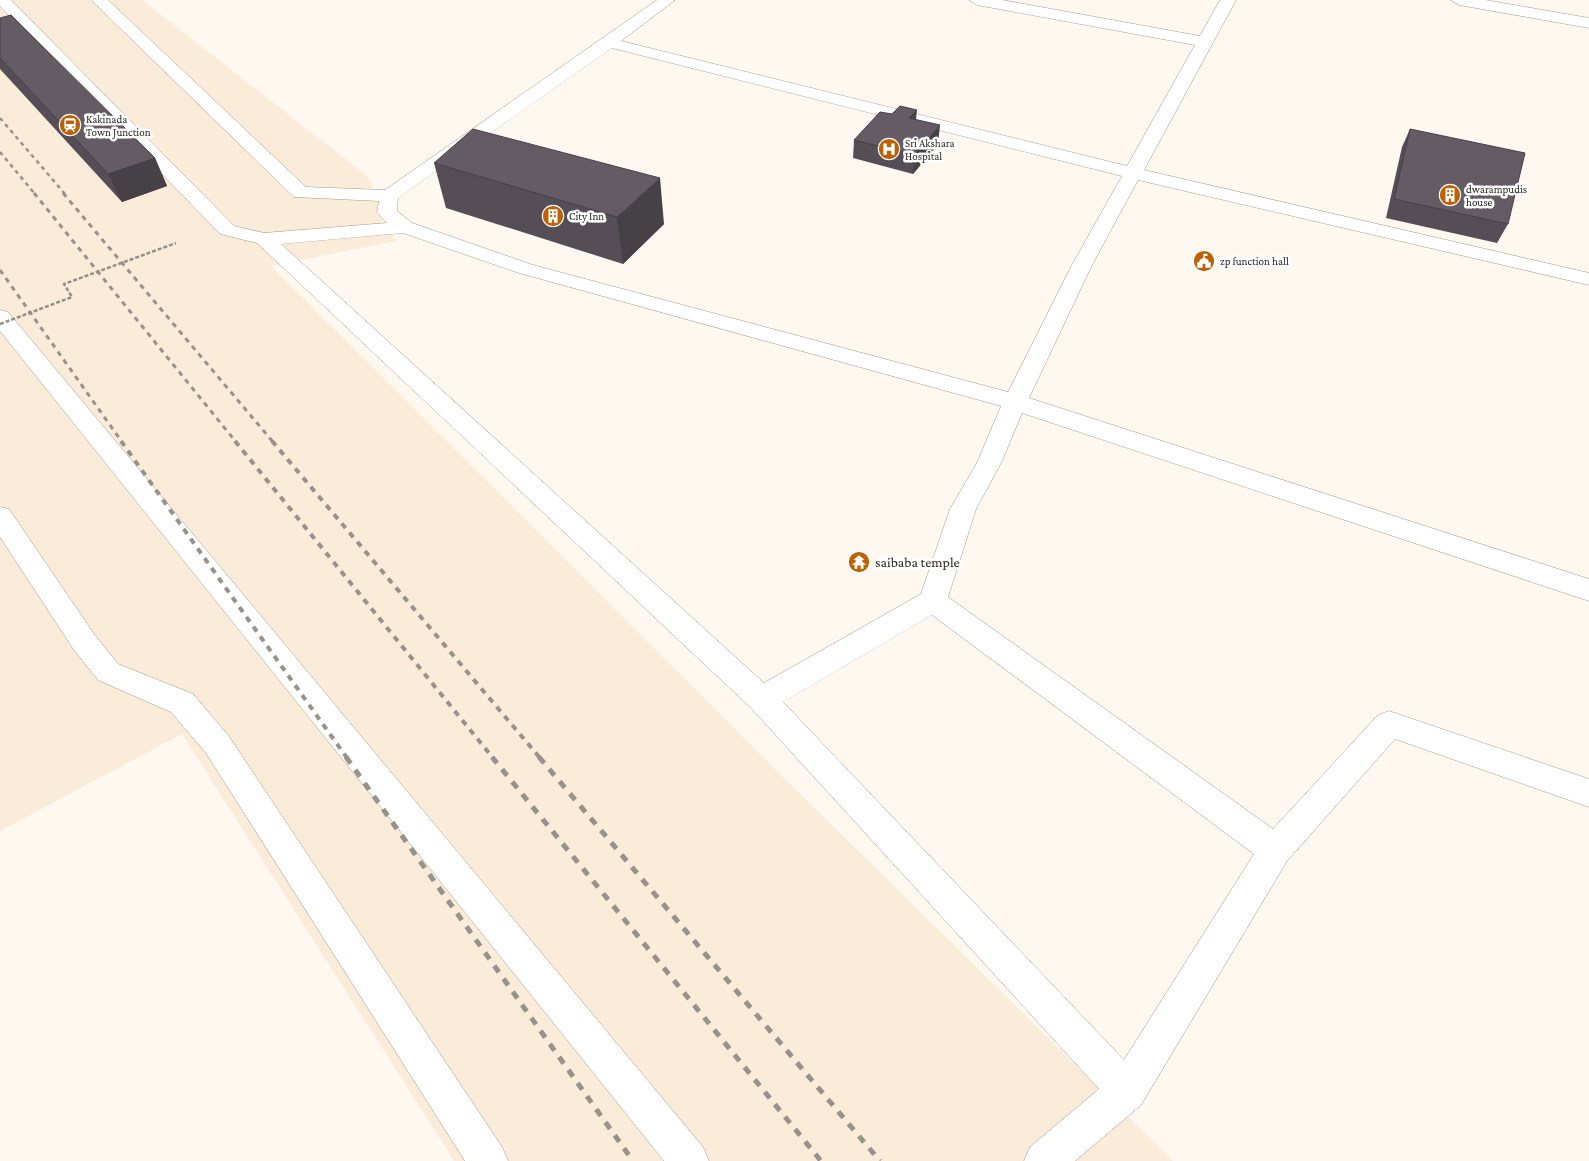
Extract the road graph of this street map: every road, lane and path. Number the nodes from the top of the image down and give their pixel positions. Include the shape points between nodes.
1 (3, 0) edge
2 (99, 0) edge
3 (667, 0) edge
4 (977, 0) edge
5 (1228, 0) edge
6 (1459, 0) edge
7 (1589, 23) edge
8 (1204, 42) junction
9 (609, 43) junction
10 (1132, 173) junction
11 (389, 196) junction
12 (405, 227) junction
13 (264, 239) junction
14 (176, 243) dead end
15 (1589, 278) edge
16 (0, 317) edge
17 (0, 324) edge
18 (1014, 402) junction
19 (0, 516) edge
20 (1589, 590) edge
21 (933, 601) junction
22 (762, 699) junction
23 (1589, 793) edge
24 (1275, 850) junction
25 (1127, 1091) junction
26 (488, 1161) edge
27 (689, 1161) edge
28 (1044, 1161) edge

1 - 13 street via 227,230
2 - 11 street via 301,193
3 - 9 street
4 - 8 street
5 - 8 street
6 - 7 street
8 - 10 street
9 - 10 street
9 - 11 street
10 - 15 street
10 - 18 street
11 - 12 street via 387,213
12 - 13 street
12 - 18 street via 526,269
13 - 22 street
14 - 17 path, bridge via 64,284 72,297
16 - 27 street
18 - 20 street
18 - 21 street via 989,463 963,509
19 - 26 street via 84,642 108,672 182,703 217,744
21 - 22 street
21 - 24 street
22 - 25 street
23 - 24 street via 1389,724
24 - 25 street
25 - 28 street

